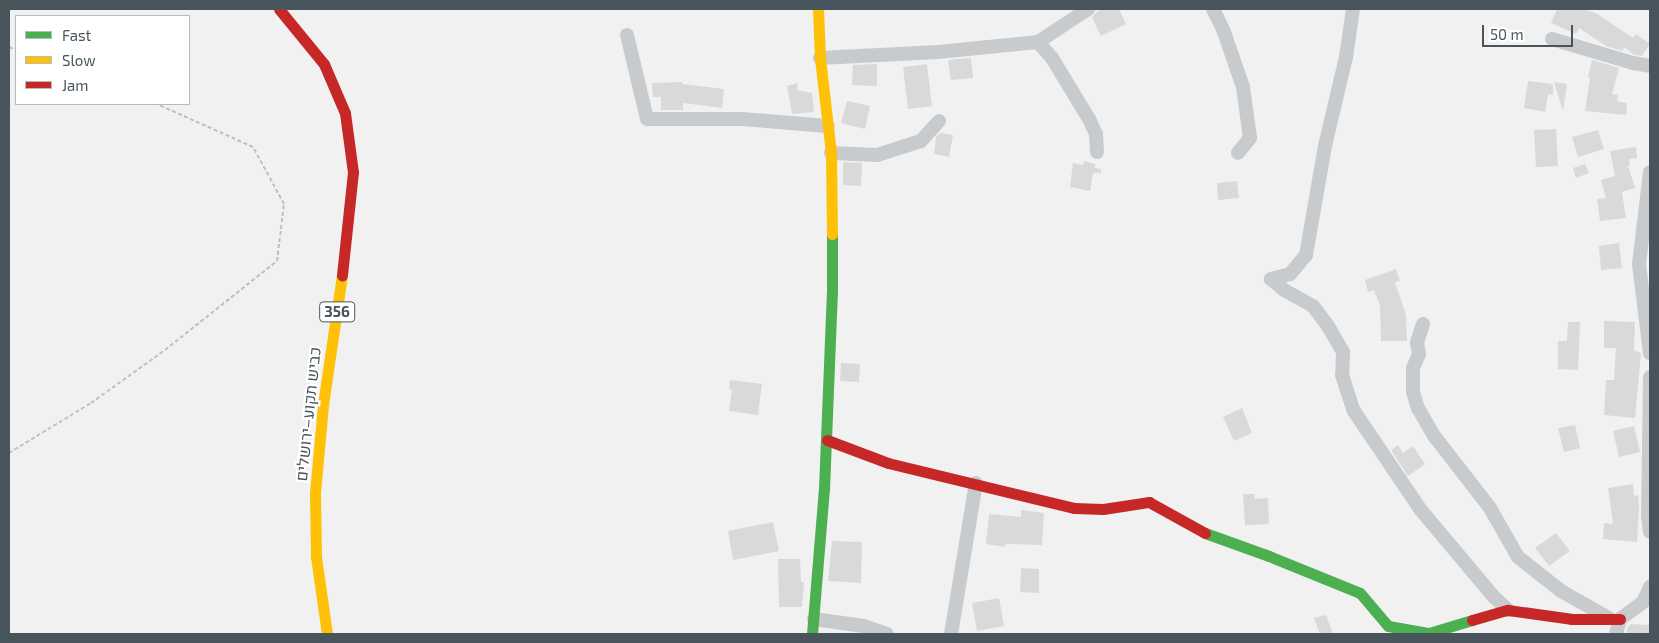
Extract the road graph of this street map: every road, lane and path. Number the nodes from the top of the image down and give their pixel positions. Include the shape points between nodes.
1 (279, 9) edge
2 (818, 9) edge
3 (1088, 9) edge
4 (1214, 9) edge
5 (1353, 9) edge
6 (627, 35) dead end
7 (1552, 39) dead end
8 (1038, 42) junction
9 (820, 58) junction
10 (1650, 66) edge
11 (160, 105) edge
12 (939, 121) dead end
13 (828, 126) junction
14 (1097, 152) dead end
15 (831, 153) junction
16 (1238, 153) dead end
17 (1650, 172) edge
18 (1423, 324) dead end
19 (1650, 353) edge
20 (1650, 377) edge
21 (826, 440) junction
22 (9, 453) edge
23 (976, 483) junction
24 (1650, 532) edge
25 (1650, 587) edge
26 (1508, 610) junction
27 (814, 618) junction
28 (1616, 619) junction
29 (327, 634) edge
30 (812, 634) edge
31 (887, 634) edge
32 (951, 634) edge
33 (1616, 634) edge

1 - 29 street, כביש תקוע–ירושלים / 356 via 324,64 345,113 353,172 315,493 316,557
2 - 9 street
3 - 8 street
4 - 16 street via 1243,87 1250,138
5 - 26 street via 1306,255 1290,274 1271,280 1313,306 1328,326 1343,352 1342,376 1354,411 1420,509
6 - 13 street via 647,119 742,119
7 - 10 street via 1633,64
8 - 9 street via 938,52
8 - 14 street via 1052,58 1089,119 1096,134
9 - 13 street
11 - 22 path via 253,147 284,204 277,261 136,371
12 - 15 street via 922,141 877,155
13 - 15 street
15 - 21 street via 832,291
17 - 19 street via 1639,264
18 - 28 street via 1417,343 1419,354 1413,368 1413,392 1418,408 1435,437 1490,508 1518,557 1561,592
20 - 24 street
21 - 23 street via 888,462
21 - 27 street
23 - 26 street via 1074,508 1103,509 1149,502 1213,538 1360,592 1388,626 1429,633
23 - 32 street
25 - 28 street via 1643,602
26 - 28 street via 1572,619
27 - 30 street
27 - 31 street via 864,626
28 - 33 street

